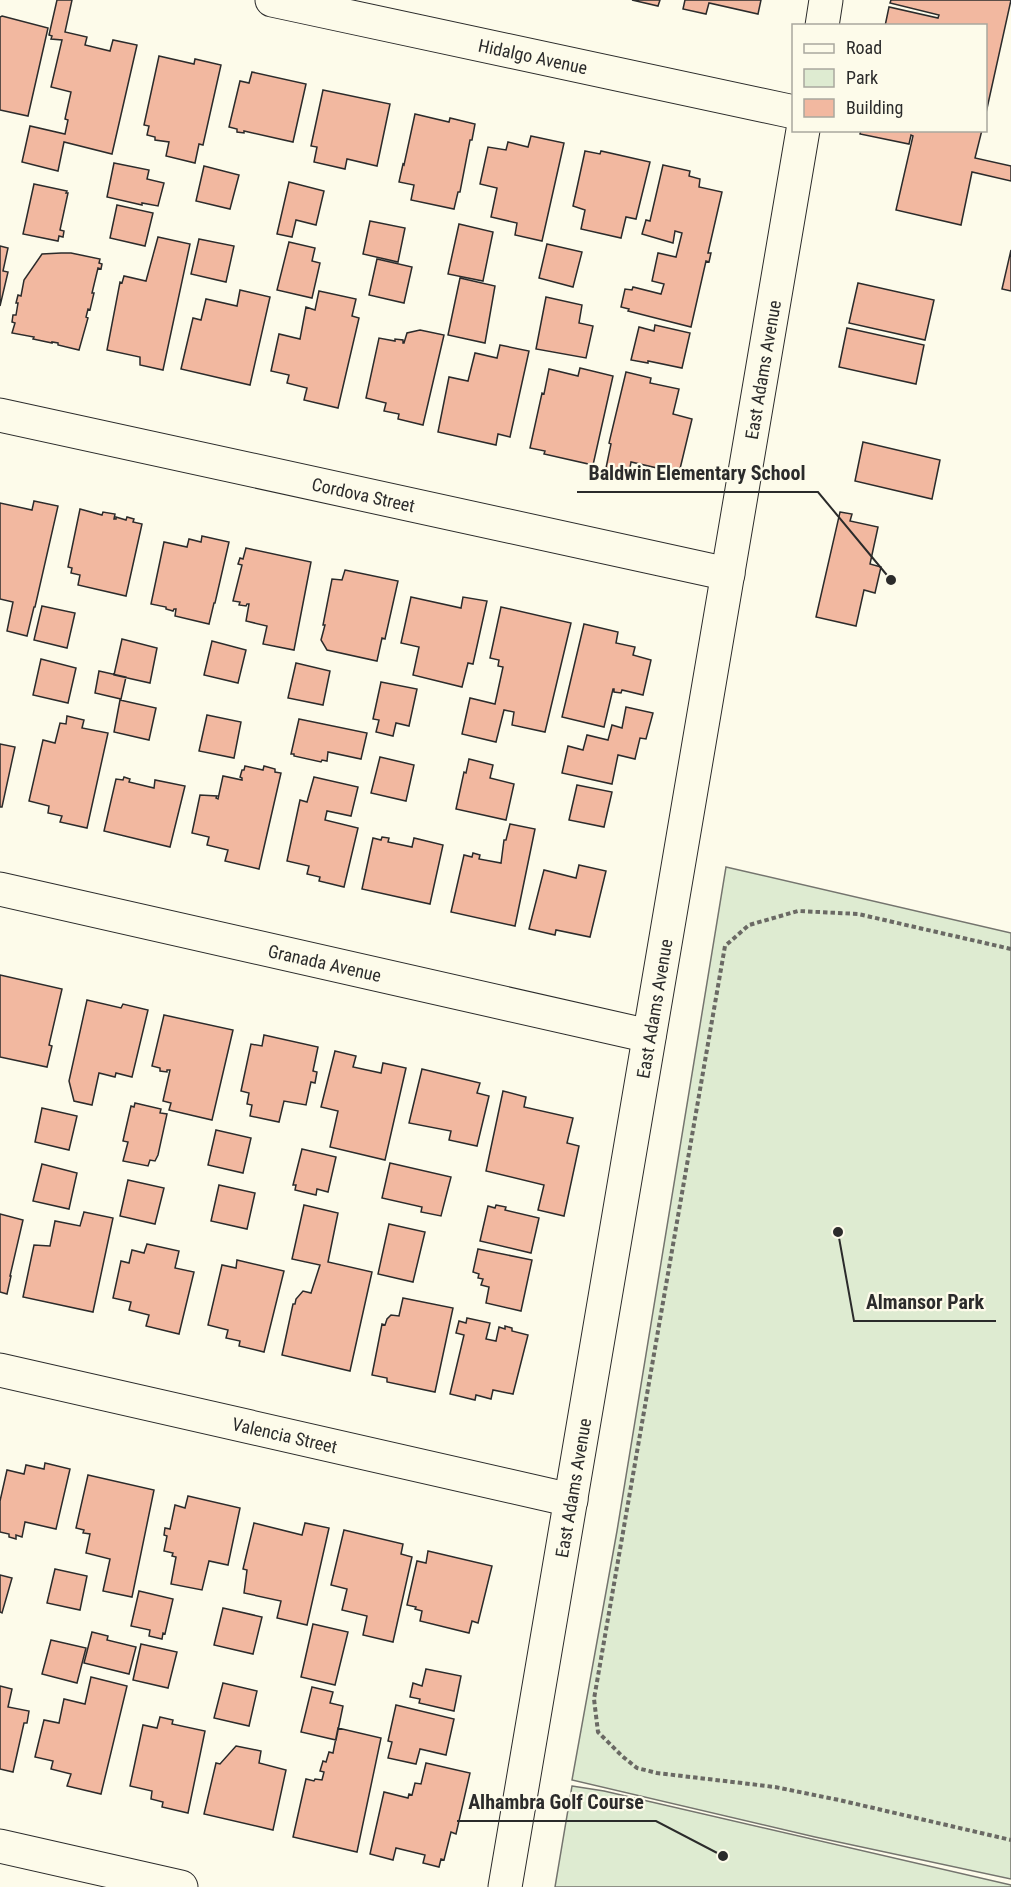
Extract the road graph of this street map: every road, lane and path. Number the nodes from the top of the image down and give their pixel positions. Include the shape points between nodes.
1 (272, 0) edge
2 (826, 0) edge
3 (822, 24) edge
4 (792, 112) edge
5 (803, 132) edge
6 (0, 415) edge
7 (728, 574) junction
8 (0, 889) edge
9 (1011, 949) edge
10 (649, 1036) junction
11 (0, 1370) edge
12 (571, 1500) junction
13 (1011, 1840) edge
14 (0, 1846) edge
15 (182, 1887) edge
16 (505, 1887) edge

1 - 4 street, Hidalgo Avenue
2 - 3 street
5 - 7 street, East Adams Avenue
6 - 7 street, Cordova Street
7 - 10 street, East Adams Avenue
8 - 10 street, Granada Avenue
9 - 13 path via 858,915 798,911 749,926 725,946 594,1699 598,1732 637,1768 775,1787
10 - 12 street, East Adams Avenue
11 - 12 street, Valencia Street
12 - 16 street, East Adams Avenue
14 - 15 street

